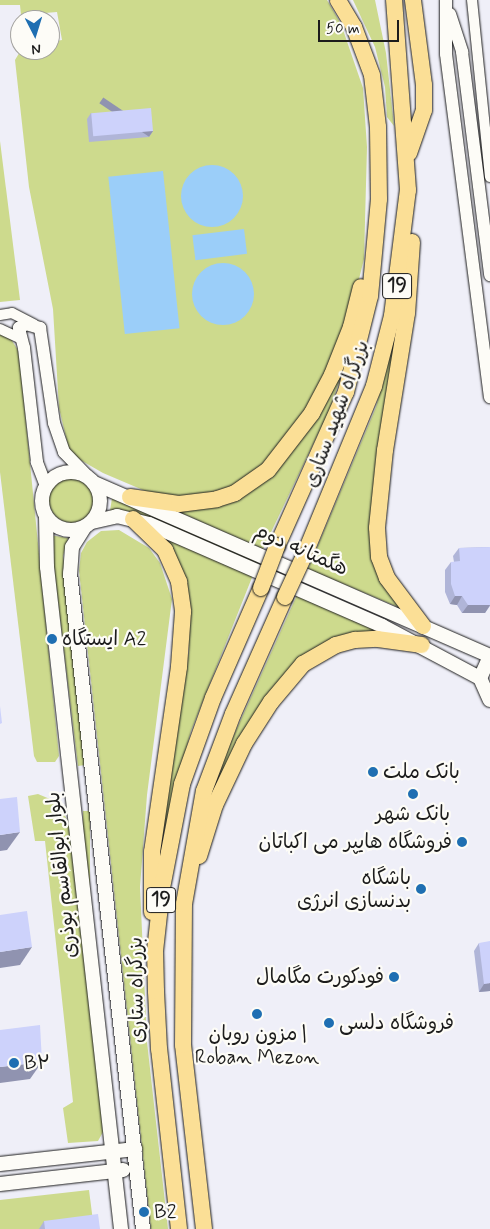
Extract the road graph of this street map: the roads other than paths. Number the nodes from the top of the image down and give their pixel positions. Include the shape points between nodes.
1 (338, 0) edge
2 (394, 0) edge
3 (413, 0) edge
4 (472, 0) edge
5 (446, 2) edge
6 (407, 157) junction
7 (490, 177) edge
8 (408, 190) junction
9 (379, 199) junction
10 (490, 275) edge
11 (0, 315) edge
12 (34, 324) junction
13 (0, 329) edge
14 (21, 339) junction
15 (488, 374) edge
16 (490, 397) edge
17 (90, 479) junction
18 (46, 486) junction
19 (130, 497) junction
20 (46, 516) junction
21 (133, 519) junction
22 (88, 525) junction
23 (261, 588) joint
24 (423, 626) junction
25 (422, 645) junction
26 (490, 656) edge
27 (480, 678) junction
28 (490, 700) edge
29 (184, 904) junction
30 (155, 951) junction
31 (135, 1149) junction
32 (113, 1151) junction
33 (0, 1164) edge
34 (136, 1168) junction
35 (115, 1171) junction
36 (0, 1184) edge
37 (121, 1229) edge
38 (143, 1229) edge
39 (179, 1229) edge
40 (204, 1229) edge

1 - 9 highway, بزرگراه شهید ستاری / 19 via 354,27 372,75 378,127
2 - 6 highway, بزرگراه شهید ستاری / 19
3 - 6 highway via 424,110
4 - 7 street
5 - 10 street via 462,52
5 - 15 street via 446,54
6 - 8 highway, بزرگراه شهید ستاری / 19
8 - 24 highway via 412,254 407,313 385,450 377,528 379,557 386,578
8 - 29 highway, بزرگراه شهید ستاری / 19, bridge via 394,306 384,353 351,446 233,714 210,774 195,832
9 - 19 highway via 351,327 328,383 283,453 254,482 217,500 179,504
9 - 23 highway, بزرگراه شهید ستاری / 19, bridge via 370,296 354,366 335,418
11 - 12 street via 12,313
12 - 14 street via 19,328
12 - 17 street via 40,328 54,423 67,457
13 - 14 street
14 - 18 street via 37,462
15 - 16 street
17 - 18 main road via 78,472 60,474
17 - 19 main road, هگمتانه دوم
17 - 22 main road via 99,490 100,507
18 - 20 main road via 42,501
19 - 24 main road, هگمتانه دوم
20 - 22 main road via 66,530
20 - 32 main road, بلوار ابوالقاسم بوذری via 47,566
21 - 22 main road, هگمتانه دوم via 116,516
21 - 25 main road, هگمتانه دوم
21 - 30 highway via 165,550 179,582 184,612 150,870
22 - 31 main road, بلوار ابوالقاسم بوذری via 72,547 70,574
23 - 30 highway, بزرگراه ستاری / 19 via 213,698 182,784 168,848
24 - 26 main road, هگمتانه دوم
25 - 27 main road, هگمتانه دوم
25 - 29 highway via 377,639 355,640 318,654 290,677 244,744 227,778
26 - 27 main road
27 - 28 main road
29 - 40 highway, 19 via 183,1045
30 - 39 highway, بزرگراه ستاری / 19 via 159,1049
31 - 32 main road
31 - 34 main road, بلوار ابوالقاسم بوذری
32 - 33 main road
32 - 35 main road, بلوار ابوالقاسم بوذری
34 - 35 main road
34 - 38 main road, بلوار ابوالقاسم بوذری
35 - 36 main road
35 - 37 main road, بلوار ابوالقاسم بوذری

